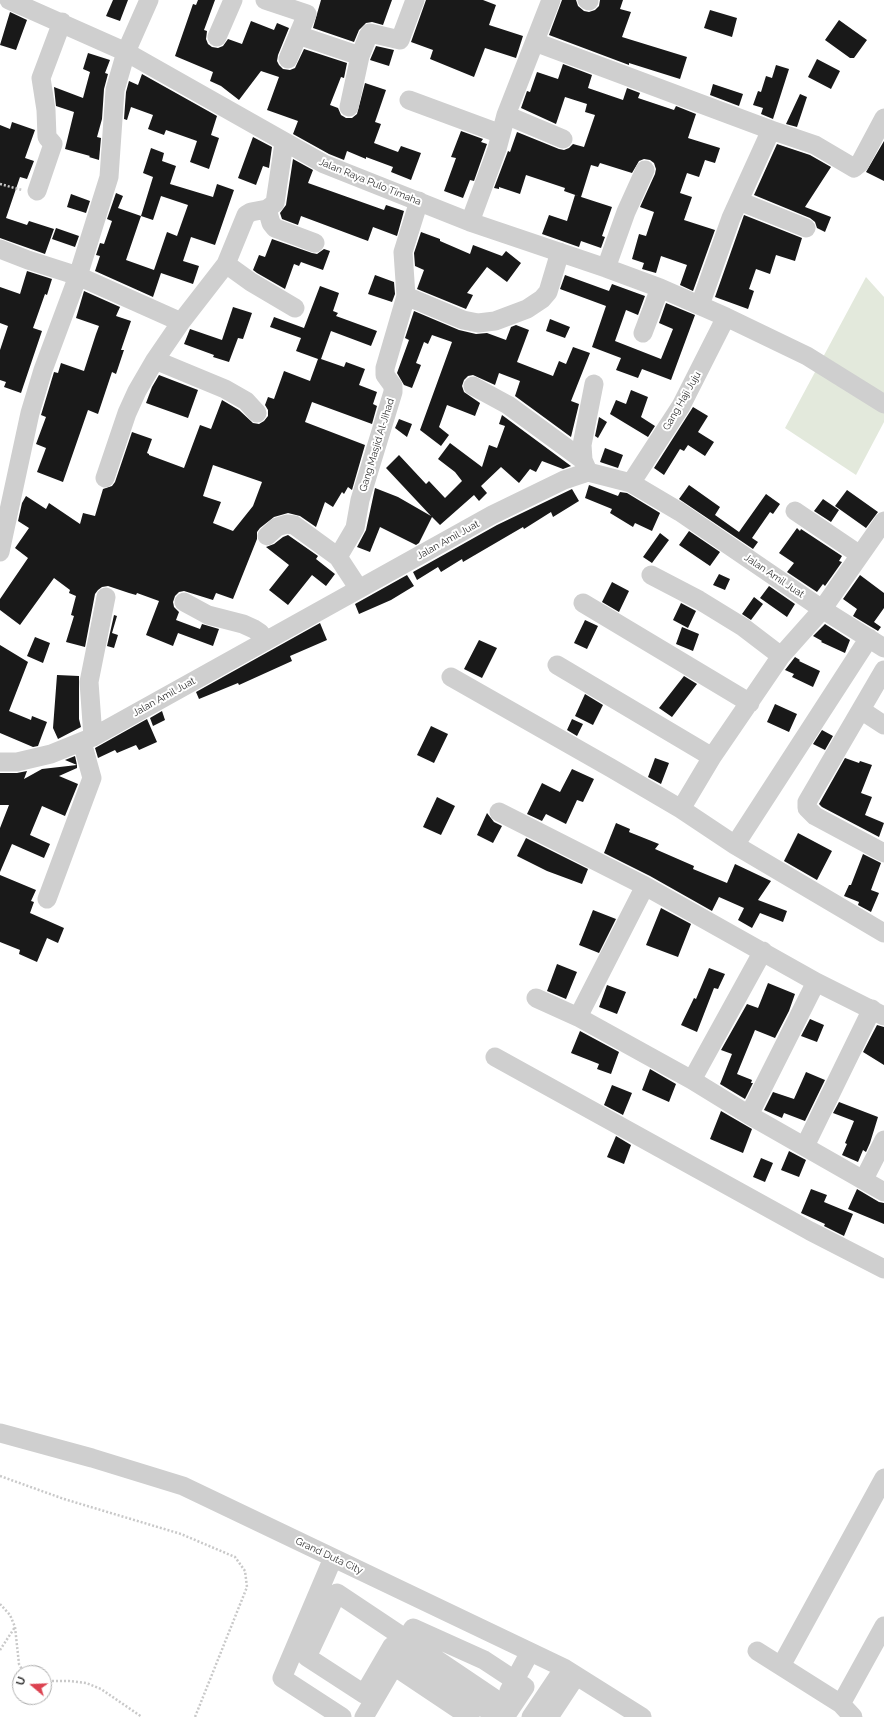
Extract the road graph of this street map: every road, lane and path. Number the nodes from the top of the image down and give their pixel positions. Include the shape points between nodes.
1 (8, 0) edge
2 (149, 0) edge
3 (233, 0) edge
4 (265, 0) edge
5 (415, 0) edge
6 (551, 0) edge
7 (311, 7) edge
8 (62, 22) junction
9 (298, 35) junction
10 (217, 37) dead end
11 (535, 42) junction
12 (126, 52) junction
13 (360, 56) junction
14 (288, 59) dead end
15 (409, 100) dead end
16 (349, 107) dead end
17 (506, 115) junction
18 (884, 118) edge
19 (771, 130) junction
20 (501, 134) junction
21 (563, 138) dead end
22 (284, 143) junction
23 (645, 170) dead end
24 (0, 184) edge
25 (37, 191) joint
26 (739, 201) junction
27 (419, 202) junction
28 (267, 209) junction
29 (470, 222) junction
30 (806, 228) dead end
31 (315, 243) dead end
32 (0, 249) edge
33 (560, 252) junction
34 (226, 264) junction
35 (606, 268) junction
36 (78, 276) junction
37 (660, 288) junction
38 (406, 296) junction
39 (700, 305) junction
40 (295, 308) dead end
41 (726, 317) junction
42 (181, 322) junction
43 (643, 333) dead end
44 (155, 360) junction
45 (594, 384) dead end
46 (473, 386) dead end
47 (884, 404) edge
48 (257, 413) dead end
49 (586, 466) junction
50 (105, 478) dead end
51 (631, 483) junction
52 (795, 511) dead end
53 (884, 521) edge
54 (267, 536) dead end
55 (0, 552) edge
56 (860, 555) junction
57 (338, 557) junction
58 (651, 575) dead end
59 (359, 589) junction
60 (106, 597) dead end
61 (184, 602) dead end
62 (583, 603) dead end
63 (821, 611) junction
64 (266, 641) junction
65 (871, 643) edge
66 (781, 656) junction
67 (557, 665) dead end
68 (884, 670) edge
69 (452, 677) dead end
70 (750, 702) junction
71 (861, 710) junction
72 (884, 724) edge
73 (87, 740) junction
74 (712, 757) junction
75 (0, 762) edge
76 (680, 809) junction
77 (499, 812) dead end
78 (735, 845) junction
79 (884, 853) edge
80 (645, 886) junction
81 (47, 899) dead end
82 (884, 933) edge
83 (762, 952) junction
84 (816, 982) junction
85 (536, 998) dead end
86 (878, 1012) edge
87 (578, 1017) junction
88 (495, 1058) dead end
89 (692, 1080) junction
90 (749, 1115) junction
91 (884, 1140) edge
92 (805, 1146) junction
93 (864, 1179) junction
94 (884, 1192) edge
95 (884, 1269) edge
96 (0, 1433) edge
97 (0, 1476) edge
98 (884, 1478) edge
99 (877, 1509) edge
100 (333, 1558) junction
101 (0, 1604) edge
102 (884, 1626) edge
103 (15, 1627) junction
104 (406, 1639) junction
105 (0, 1650) edge
106 (757, 1651) dead end
107 (530, 1652) junction
108 (20, 1665) edge
109 (781, 1666) junction
110 (570, 1672) junction
111 (52, 1681) edge
112 (516, 1681) junction
113 (847, 1711) edge
114 (498, 1713) edge
115 (142, 1717) edge
116 (195, 1717) edge
117 (342, 1717) edge
118 (364, 1717) edge
119 (470, 1717) edge
120 (531, 1717) edge
121 (548, 1717) edge
122 (642, 1717) edge

1 - 8 street, Jalan Raya Pulo Timaha
2 - 12 street
3 - 10 street
4 - 7 street
5 - 13 street via 400,40 370,33
6 - 11 street
7 - 9 street
8 - 12 street, Jalan Raya Pulo Timaha
8 - 25 street via 41,78 47,137 53,144
9 - 13 street
9 - 14 street
11 - 17 street
11 - 19 street
12 - 22 street, Jalan Raya Pulo Timaha
12 - 36 street via 114,96 109,177
13 - 16 street
15 - 20 street
17 - 20 street
17 - 21 street
18 - 19 street via 860,163 854,168 815,145
19 - 26 street
20 - 29 street
22 - 27 street, Jalan Raya Pulo Timaha via 329,166
22 - 28 street via 276,199
23 - 35 street via 626,212
24 - 25 path via 32,193
26 - 30 street
26 - 39 street
27 - 29 street, Jalan Raya Pulo Timaha
27 - 38 street, Gang Masjid Al-Jihad via 403,252
28 - 31 street via 275,228
28 - 34 street via 246,215
29 - 33 street, Jalan Raya Pulo Timaha
32 - 36 street
33 - 35 street, Jalan Raya Pulo Timaha
33 - 38 street via 548,292 527,309 495,321 478,323 463,320
34 - 40 street
34 - 42 street
35 - 37 street, Jalan Raya Pulo Timaha
36 - 42 street
36 - 55 street via 30,413
37 - 39 street, Jalan Raya Pulo Timaha
37 - 43 street
38 - 57 street, Gang Masjid Al-Jihad via 385,368 393,395 360,500 355,528
39 - 41 street, Jalan Raya Pulo Timaha
41 - 47 street, Jalan Raya Pulo Timaha via 807,356
41 - 51 street, Gang Haji Juju via 681,406
42 - 44 street
44 - 48 street via 226,389 246,401
44 - 50 street via 127,413
45 - 49 street via 583,435
46 - 49 street via 508,405
49 - 51 street, Jalan Amil Juat
49 - 59 street, Jalan Amil Juat
51 - 63 street, Jalan Amil Juat via 680,512
52 - 56 street
53 - 56 street
54 - 57 street via 277,527 294,525
56 - 63 street
57 - 59 street
58 - 66 street via 744,627
59 - 64 street, Jalan Amil Juat
60 - 73 street via 89,682
61 - 64 street via 208,615 254,629 260,632
62 - 70 street
63 - 65 street, Jalan Amil Juat
63 - 66 street
64 - 73 street, Jalan Amil Juat
65 - 78 street
66 - 70 street
67 - 74 street
68 - 71 street
69 - 76 street
70 - 74 street
71 - 72 street
71 - 79 street via 808,799 807,806 815,816
73 - 75 street, Jalan Amil Juat via 28,760
73 - 81 street via 92,778
74 - 76 street
76 - 78 street
77 - 80 street
78 - 82 street
80 - 83 street
80 - 87 street
83 - 84 street
83 - 89 street
84 - 86 street
84 - 90 street
85 - 87 street
86 - 92 street
87 - 89 street
88 - 95 street via 810,1232
89 - 90 street
90 - 92 street
91 - 93 street
92 - 93 street
93 - 94 street
96 - 100 street, Grand Duta City via 183,1486
97 - 116 path via 64,1499 182,1534 235,1557 245,1571 247,1586
98 - 99 street
99 - 109 street
100 - 107 street, Grand Duta City
100 - 117 street via 282,1678
101 - 103 path via 10,1615
102 - 113 street
103 - 105 path
103 - 108 path
104 - 112 street via 413,1628 484,1660
104 - 114 street
104 - 114 street via 337,1593 307,1657 364,1694 392,1646
106 - 109 street
107 - 110 street, Grand Duta City
107 - 112 street
109 - 113 street
110 - 120 street
110 - 121 street
110 - 122 street, Grand Duta City
111 - 115 path via 86,1682 101,1689
112 - 114 street
118 - 119 street via 394,1666

